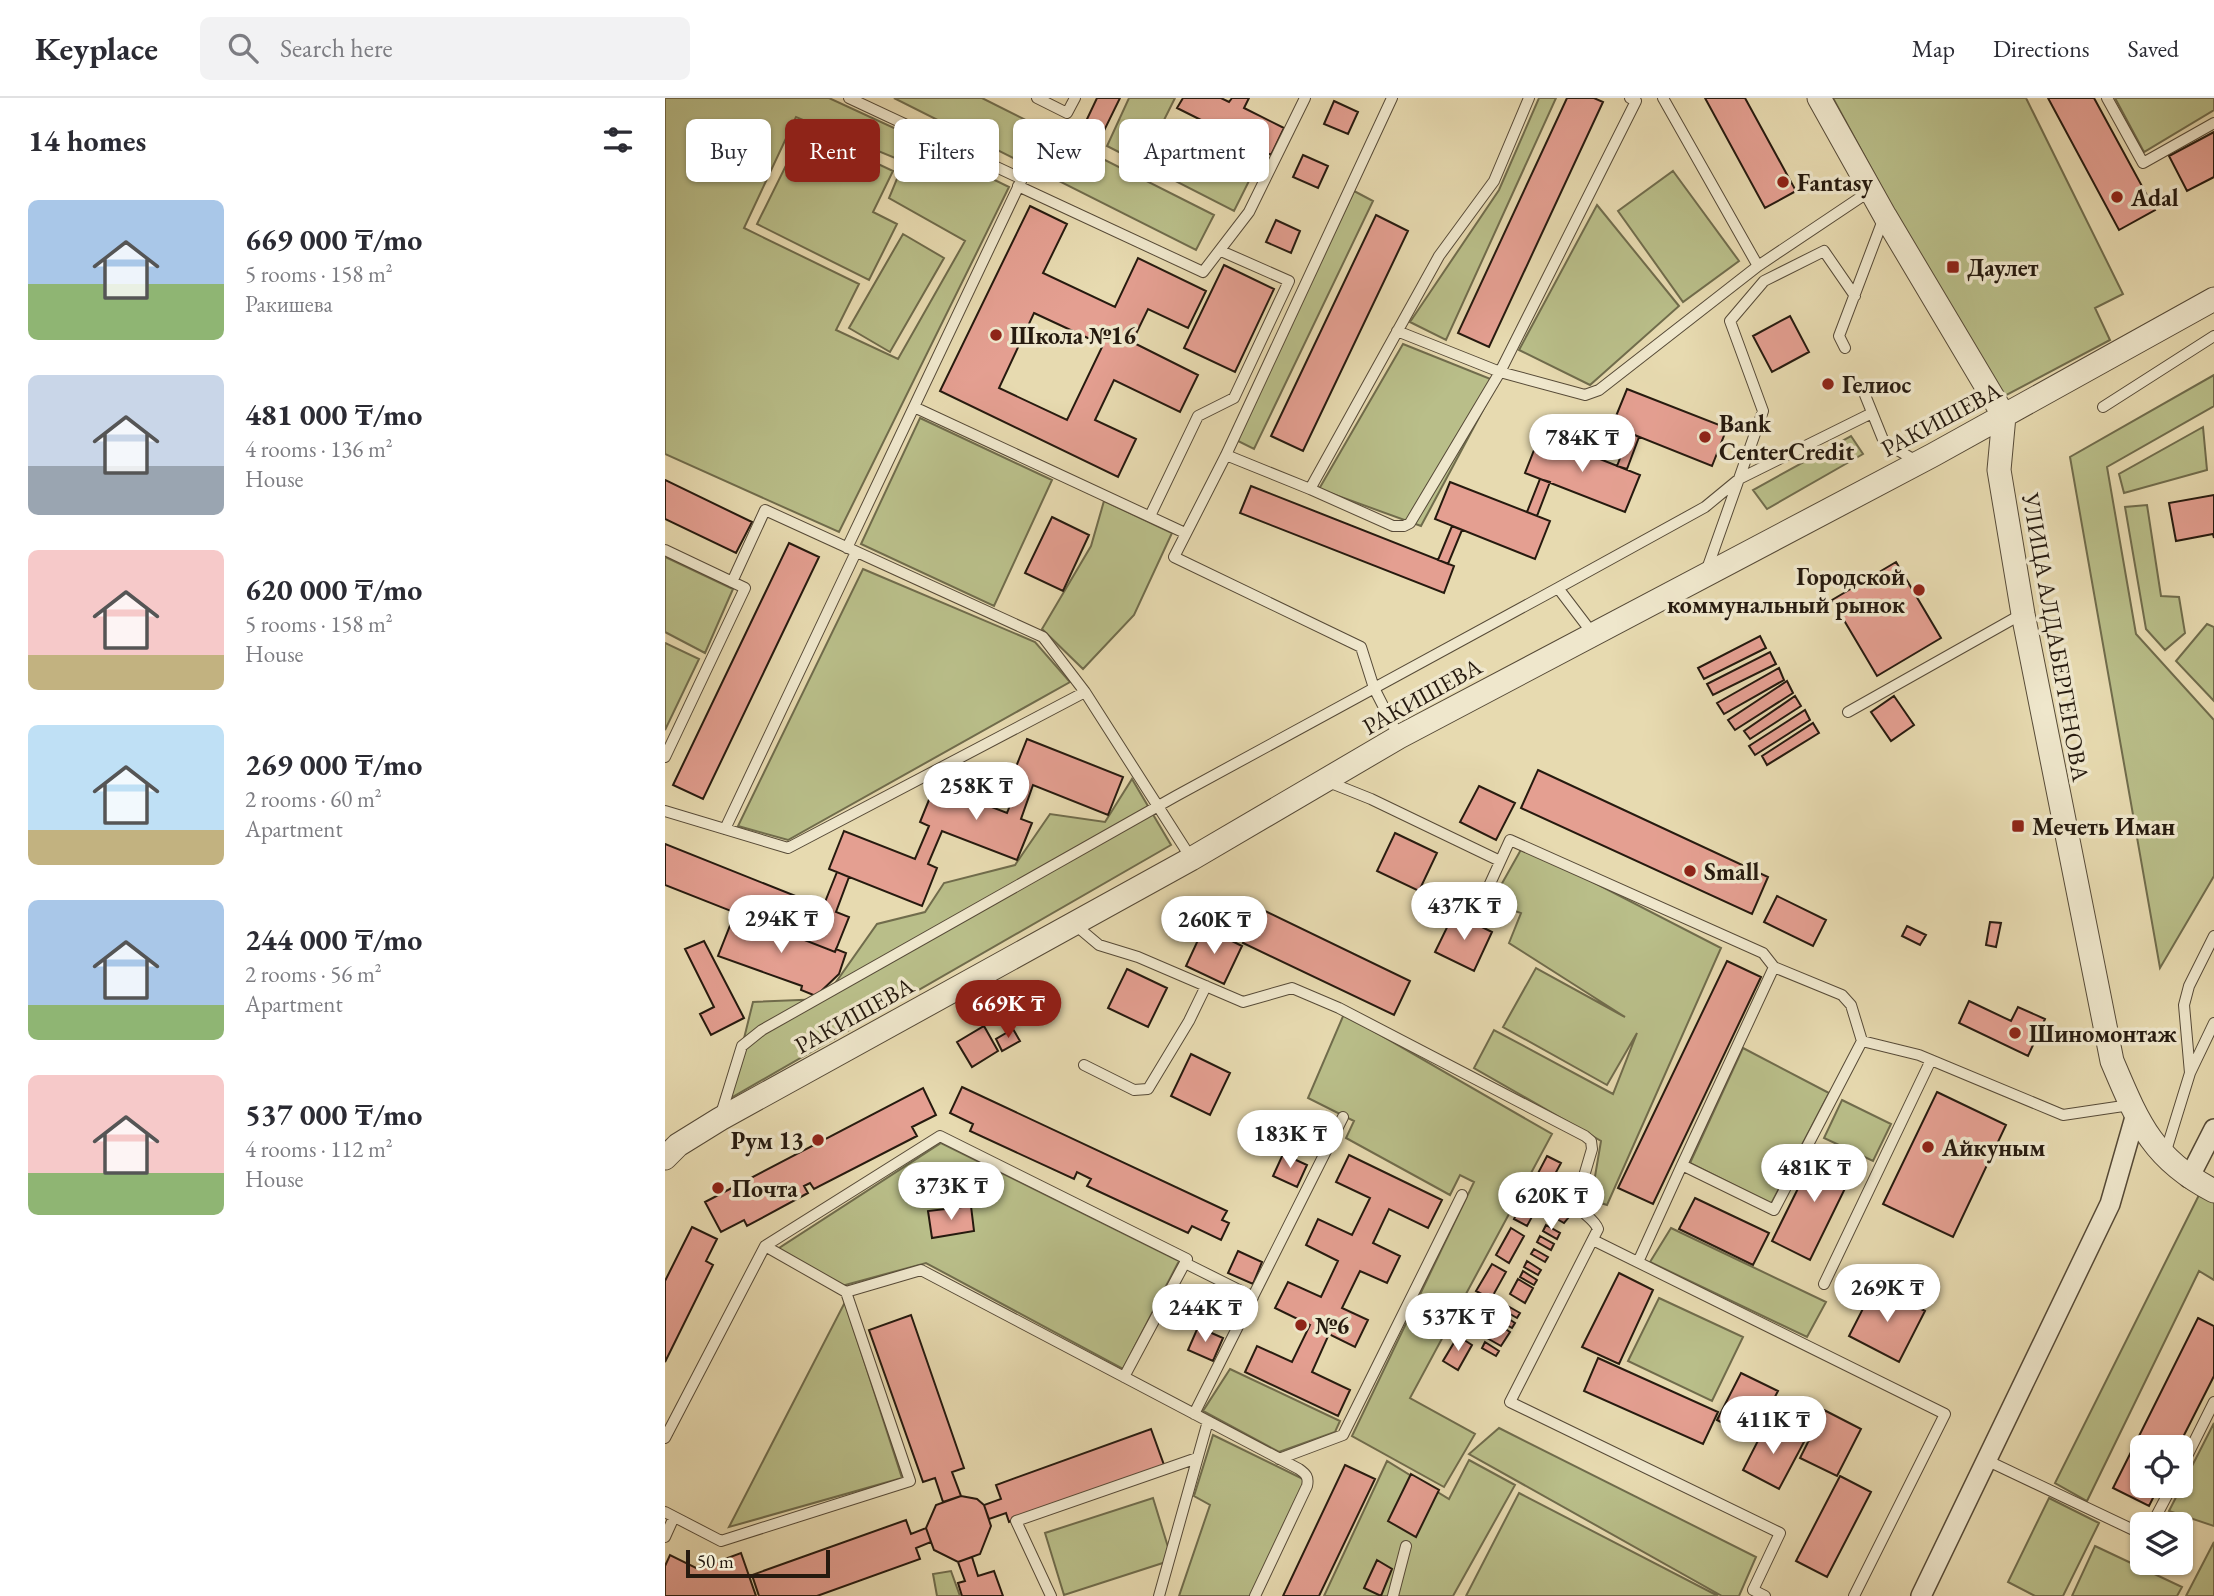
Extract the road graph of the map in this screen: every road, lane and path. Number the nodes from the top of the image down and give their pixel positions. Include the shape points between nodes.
1 (849, 98) edge
2 (1037, 98) edge
3 (1075, 98) edge
4 (1305, 98) edge
5 (1392, 98) edge
6 (1529, 98) edge
7 (1630, 98) edge
8 (1663, 98) edge
9 (1819, 98) edge
10 (2108, 98) edge
11 (2214, 123) edge
12 (1018, 186) junction
13 (1870, 190) junction
14 (1885, 216) junction
15 (1221, 251) junction
16 (1758, 266) junction
17 (1854, 296) junction
18 (2214, 299) edge
19 (1397, 331) junction
20 (2214, 337) edge
21 (1845, 348) dead end
22 (1500, 372) junction
23 (1865, 395) dead end
24 (914, 407) junction
25 (2103, 407) dead end
26 (1872, 413) junction
27 (2004, 416) junction
28 (1226, 455) junction
29 (1918, 462) junction
30 (1739, 479) junction
31 (1310, 489) junction
32 (1150, 516) junction
33 (1185, 533) junction
34 (665, 550) edge
35 (852, 550) junction
36 (1706, 574) junction
37 (732, 582) junction
38 (1558, 588) junction
39 (2022, 614) junction
40 (1593, 634) junction
41 (1374, 688) junction
42 (1085, 692) junction
43 (1848, 712) dead end
44 (1399, 737) junction
45 (665, 757) edge
46 (1325, 780) junction
47 (1159, 806) junction
48 (665, 811) edge
49 (725, 829) junction
50 (1191, 859) junction
51 (1500, 861) junction
52 (1483, 899) dead end
53 (1073, 924) junction
54 (2214, 936) edge
55 (1774, 967) junction
56 (1206, 986) junction
57 (2214, 1023) edge
58 (1862, 1041) junction
59 (1931, 1060) junction
60 (1084, 1065) dead end
61 (2190, 1073) junction
62 (2133, 1111) junction
63 (1343, 1117) dead end
64 (720, 1119) junction
65 (2214, 1129) edge
66 (2165, 1155) junction
67 (665, 1158) edge
68 (1682, 1165) junction
69 (2189, 1178) junction
70 (2214, 1191) edge
71 (1462, 1195) dead end
72 (1593, 1240) junction
73 (765, 1246) junction
74 (1637, 1262) junction
75 (1185, 1263) junction
76 (1824, 1284) dead end
77 (846, 1292) junction
78 (1253, 1297) junction
79 (1124, 1377) junction
80 (2214, 1402) edge
81 (1194, 1414) junction
82 (1207, 1421) junction
83 (665, 1438) edge
84 (2193, 1444) edge
85 (1198, 1458) junction
86 (1279, 1459) junction
87 (1986, 1460) junction
88 (670, 1514) edge
89 (2130, 1528) edge
90 (665, 1537) edge
91 (1406, 1546) dead end
92 (1051, 1596) edge
93 (1159, 1596) edge
94 (1255, 1596) edge
95 (1393, 1596) edge
96 (1765, 1596) edge
97 (1854, 1596) edge
98 (1921, 1596) edge

1 - 12 lane via 1022,179
2 - 3 lane via 1067,113
4 - 15 lane via 1249,212
5 - 28 lane
6 - 19 lane via 1494,181 1439,256
7 - 22 lane via 1636,102
8 - 16 lane
9 - 13 street
10 - 11 lane via 2143,163
12 - 15 lane via 1203,272
12 - 24 lane
13 - 14 street
13 - 16 lane
14 - 17 lane
14 - 27 street
15 - 32 lane via 1289,281 1234,398 1198,416
16 - 22 lane via 1599,390 1585,395
17 - 21 lane via 1839,336
17 - 30 lane via 1823,251 1764,281 1730,321 1763,411
18 - 27 street, РАКИШЕВА
19 - 22 lane
19 - 31 lane
20 - 25 lane
22 - 31 lane via 1410,523 1393,526
23 - 26 lane
24 - 32 lane
24 - 35 lane
26 - 29 lane via 1885,442
26 - 30 lane
27 - 29 street, РАКИШЕВА
27 - 39 street, УЛИЦА АЛДАБЕРГЕНОВА via 1999,470
28 - 31 lane
28 - 33 lane
29 - 36 street, РАКИШЕВА
30 - 36 lane
30 - 38 lane via 1705,507
32 - 33 lane
33 - 41 lane via 1174,557 1361,647
34 - 37 lane
35 - 37 lane via 765,510
35 - 42 lane via 1043,637
35 - 49 lane
36 - 40 street, РАКИШЕВА
37 - 45 lane via 745,588
38 - 40 lane
38 - 41 lane
39 - 43 lane
39 - 62 street, УЛИЦА АЛДАБЕРГЕНОВА via 2112,1061
40 - 44 street, РАКИШЕВА
41 - 44 lane
41 - 47 lane
42 - 47 lane
42 - 49 lane via 788,848
44 - 46 street, РАКИШЕВА
46 - 50 street, РАКИШЕВА
46 - 51 lane
47 - 50 lane
47 - 64 lane via 762,1030 742,1046
48 - 49 lane
50 - 53 street, РАКИШЕВА
51 - 52 lane
51 - 55 lane via 1510,840 1763,953
53 - 56 lane via 1099,945
53 - 64 street, РАКИШЕВА
54 - 61 lane via 2184,1005
55 - 58 lane via 1842,995 1851,1005
55 - 68 lane
56 - 60 lane via 1149,1089 1134,1090
56 - 72 lane via 1243,1002 1292,988 1585,1136 1593,1149 1576,1203 1596,1223
57 - 61 lane
58 - 59 lane
58 - 68 lane via 1774,1210
59 - 62 lane via 2063,1115
59 - 76 lane
61 - 66 lane
62 - 66 street, УЛИЦА АЛДАБЕРГЕНОВА
62 - 87 street via 2110,1204
63 - 78 lane
64 - 67 street, РАКИШЕВА
65 - 69 street
66 - 69 street, УЛИЦА АЛДАБЕРГЕНОВА
68 - 74 lane
69 - 70 street, УЛИЦА АЛДАБЕРГЕНОВА
71 - 86 lane via 1343,1435
72 - 74 lane
72 - 96 lane via 1510,1402 1780,1533 1753,1591
73 - 75 lane via 940,1136 1187,1259
73 - 77 lane
73 - 83 lane
74 - 97 lane via 1945,1414
75 - 78 lane
75 - 79 lane
77 - 79 lane via 921,1270
77 - 88 lane via 910,1480 721,1541
78 - 81 lane
79 - 81 lane
80 - 84 lane
81 - 82 lane
82 - 85 lane
82 - 86 lane
85 - 92 lane via 1016,1521
85 - 93 lane
86 - 94 lane via 1308,1479
87 - 89 lane
87 - 98 street
88 - 90 lane
91 - 95 lane

